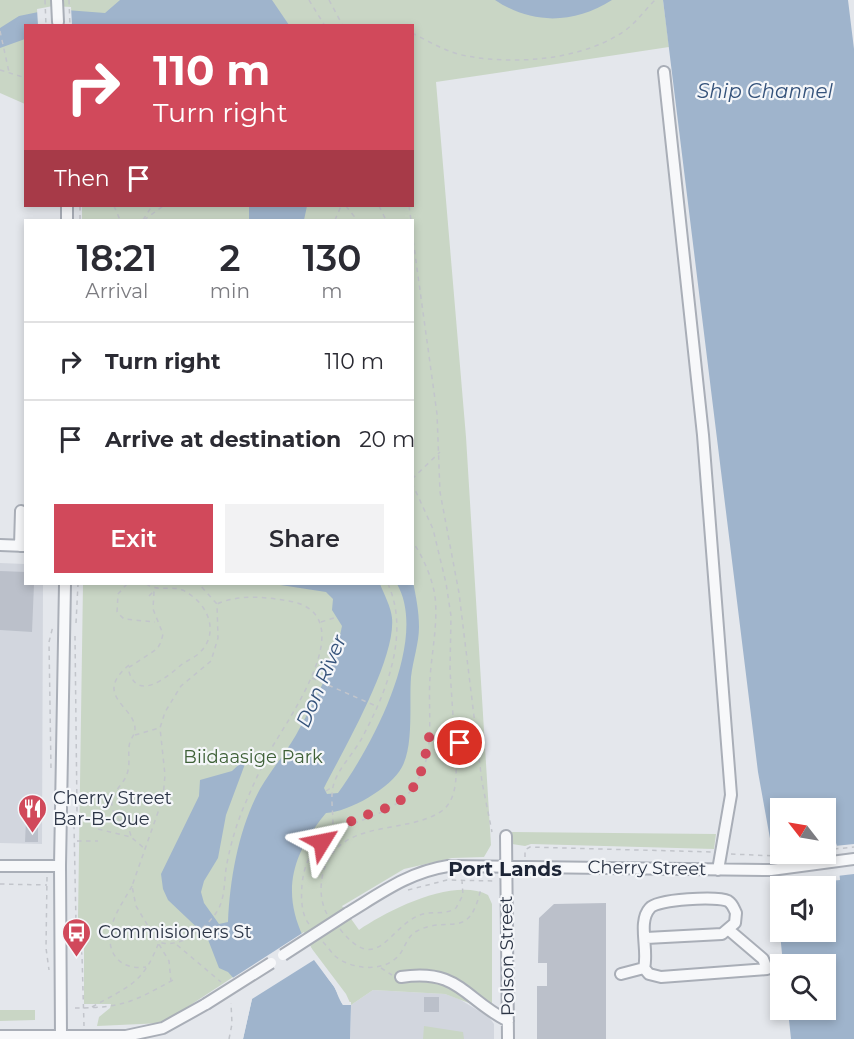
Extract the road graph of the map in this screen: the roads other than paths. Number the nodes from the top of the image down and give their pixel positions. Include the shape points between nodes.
1 (57, 0) edge
2 (58, 22) dead end
3 (664, 72) dead end
4 (21, 511) dead end
5 (0, 545) edge
6 (23, 546) edge
7 (65, 585) edge
8 (506, 836) dead end
9 (854, 859) edge
10 (506, 865) junction
11 (0, 866) edge
12 (60, 866) junction
13 (718, 870) junction
14 (729, 930) junction
15 (646, 938) junction
16 (283, 955) dead end
17 (271, 963) dead end
18 (644, 968) junction
19 (621, 974) dead end
20 (401, 978) road end
21 (508, 1021) junction
22 (0, 1036) edge
23 (61, 1036) junction
24 (508, 1039) edge

1 - 2 street
3 - 13 street via 703,435 731,795
4 - 6 street
5 - 6 street
7 - 12 street
8 - 10 street, Polson Street
9 - 13 street, Cherry Street via 771,870
10 - 13 street, Cherry Street
10 - 16 street, Cherry Street, bridge via 426,869 404,878
10 - 21 street, Polson Street
11 - 12 street
12 - 23 street
14 - 15 street via 722,934
14 - 15 street via 736,913 728,901 718,898 659,902 650,907 644,920
14 - 18 street via 763,959 767,969 662,977 649,974
15 - 18 street
17 - 23 street, bridge via 155,1030 126,1036
18 - 19 street
20 - 21 street via 430,975 447,979 462,987 486,1010
21 - 24 street, Polson Street
22 - 23 street

